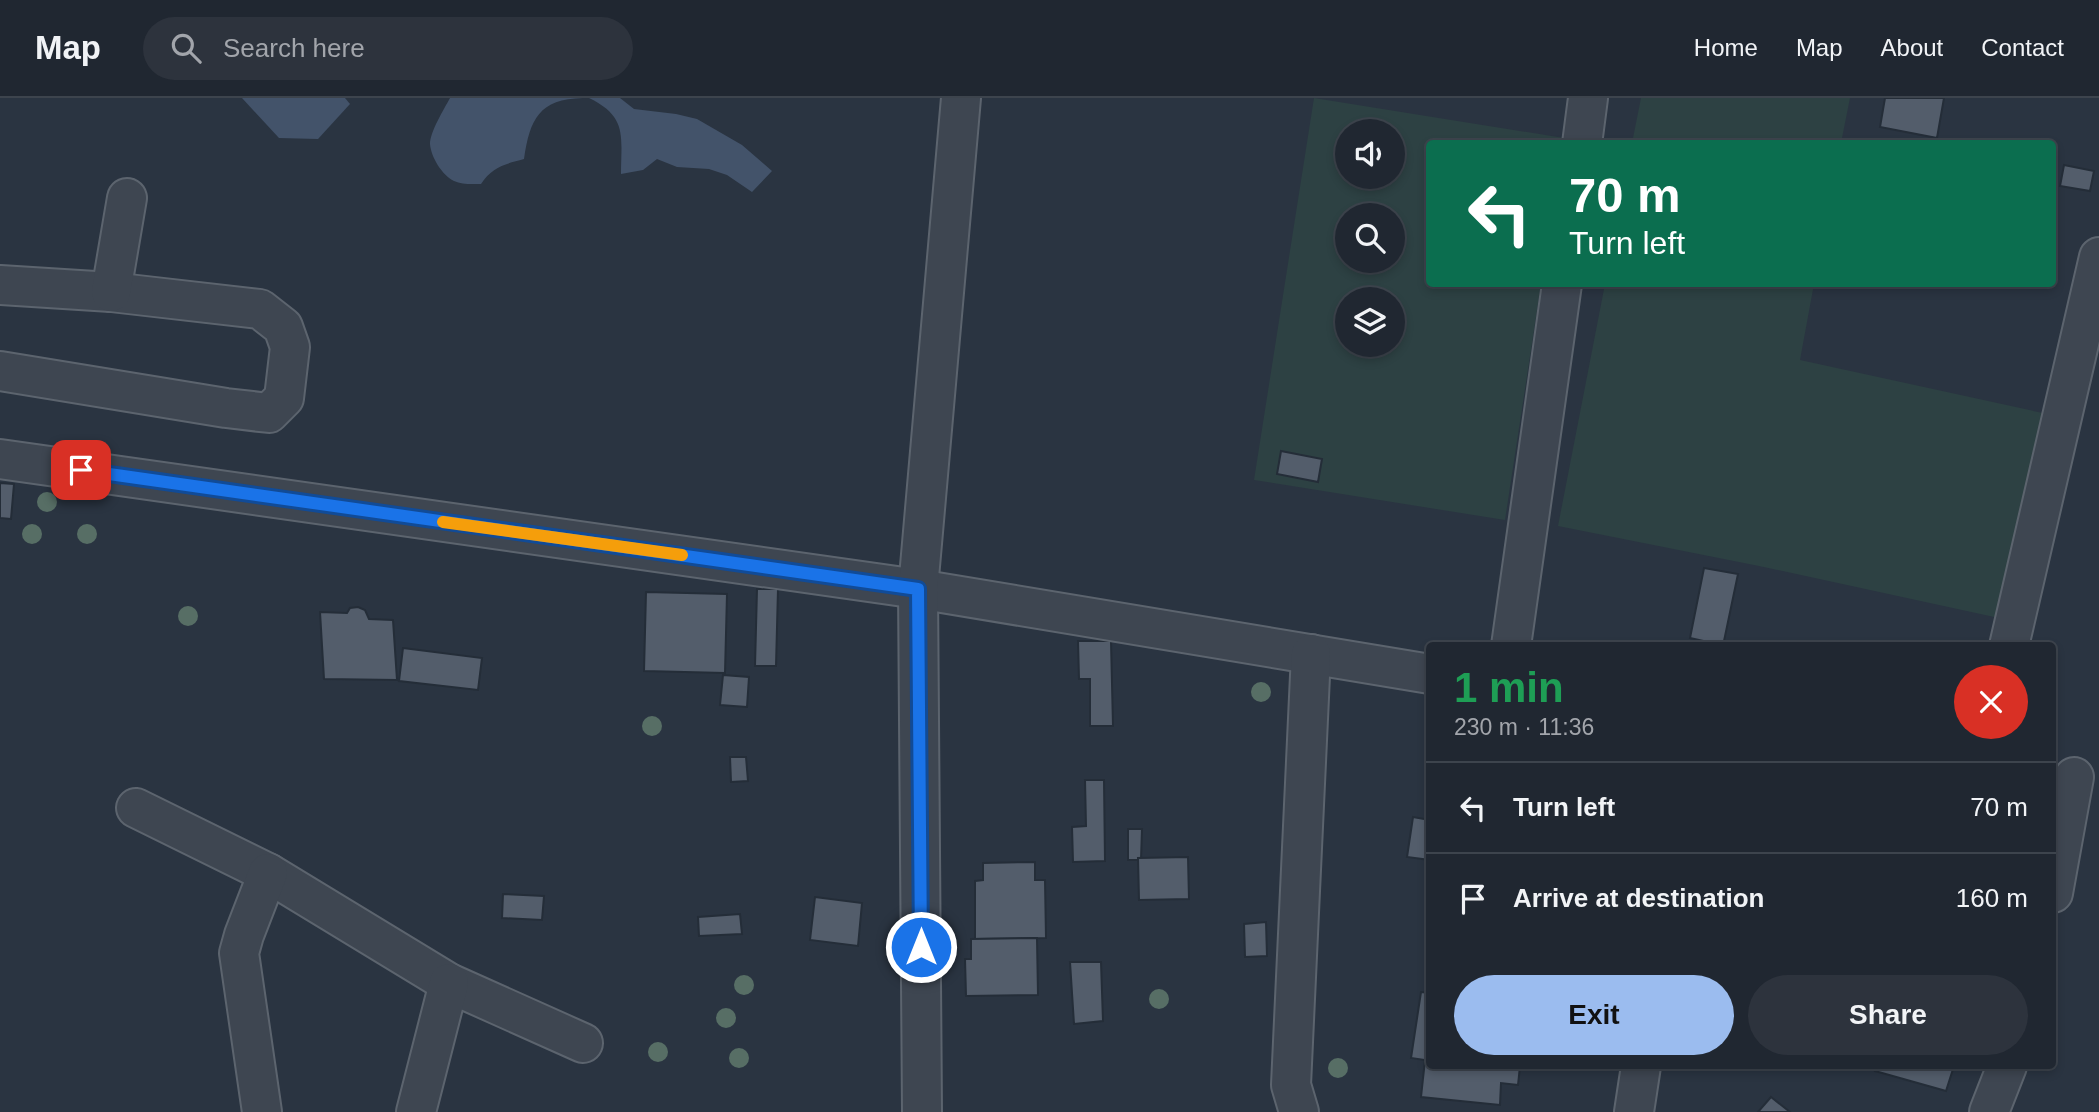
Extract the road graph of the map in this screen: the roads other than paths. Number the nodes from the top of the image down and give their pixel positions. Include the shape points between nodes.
1 (961, 98) edge
2 (1588, 98) edge
3 (1582, 140) edge
4 (127, 198) dead end
5 (2099, 257) edge
6 (0, 285) edge
7 (1562, 287) edge
8 (111, 292) junction
9 (0, 371) edge
10 (0, 459) edge
11 (918, 589) junction
12 (1511, 642) edge
13 (2010, 642) edge
14 (1311, 654) junction
15 (1426, 673) edge
16 (2075, 778) edge
17 (136, 808) dead end
18 (268, 873) junction
19 (2056, 877) edge
20 (449, 983) junction
21 (583, 1043) dead end
22 (1641, 1069) edge
23 (2006, 1069) edge
24 (262, 1112) edge
25 (416, 1112) edge
26 (922, 1112) edge
27 (1299, 1112) edge
28 (1634, 1112) edge
29 (1989, 1112) edge

1 - 11 street
2 - 3 street
4 - 8 street
5 - 13 street
6 - 8 street
7 - 12 street
8 - 9 street via 260,309 283,327 290,347 284,398 269,413
10 - 11 street
11 - 14 street
11 - 26 street
14 - 15 street
14 - 27 street via 1291,1084
16 - 19 street
17 - 18 street
18 - 20 street
18 - 24 street via 240,953
20 - 21 street
20 - 25 street
22 - 28 street
23 - 29 street

